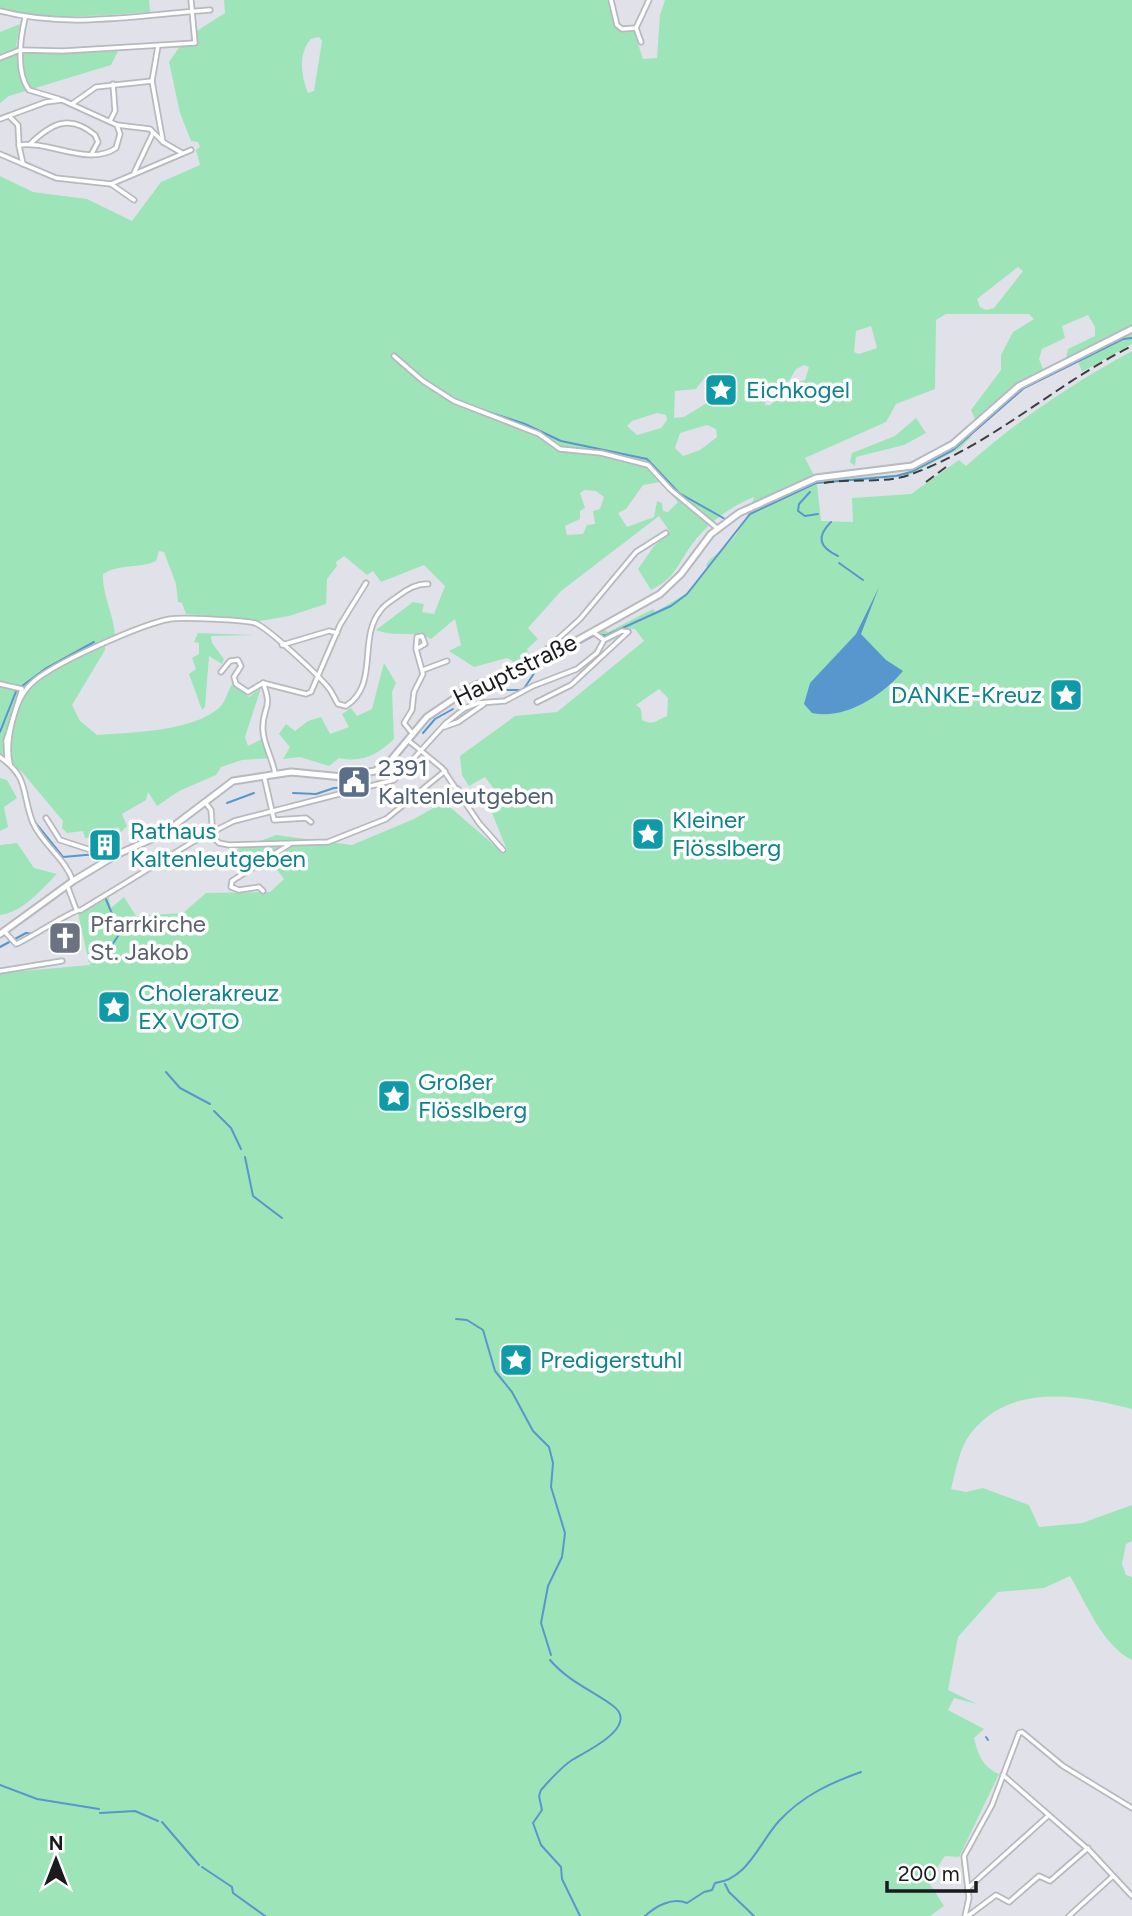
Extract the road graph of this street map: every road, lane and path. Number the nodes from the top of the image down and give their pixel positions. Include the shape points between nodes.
1 (191, 0) edge
2 (611, 0) edge
3 (649, 0) edge
4 (211, 10) dead end
5 (0, 11) edge
6 (192, 11) junction
7 (24, 18) junction
8 (636, 28) junction
9 (641, 42) dead end
10 (158, 46) junction
11 (20, 50) junction
12 (0, 58) edge
13 (152, 81) junction
14 (113, 84) junction
15 (62, 100) junction
16 (72, 104) junction
17 (9, 116) junction
18 (0, 118) edge
19 (110, 121) junction
20 (117, 125) junction
21 (153, 132) junction
22 (163, 142) junction
23 (30, 144) junction
24 (19, 145) junction
25 (191, 150) dead end
26 (91, 153) junction
27 (182, 153) junction
28 (0, 154) edge
29 (23, 164) junction
30 (133, 175) junction
31 (111, 184) junction
32 (134, 200) dead end
33 (1132, 329) edge
34 (394, 356) dead end
35 (717, 528) junction
36 (666, 533) dead end
37 (366, 583) dead end
38 (428, 584) dead end
39 (337, 633) junction
40 (595, 634) junction
41 (604, 640) junction
42 (282, 645) junction
43 (416, 649) dead end
44 (447, 661) dead end
45 (540, 662) junction
46 (423, 670) junction
47 (221, 672) dead end
48 (318, 678) junction
49 (0, 684) edge
50 (263, 684) junction
51 (537, 702) dead end
52 (484, 704) junction
53 (442, 727) junction
54 (412, 733) junction
55 (407, 739) junction
56 (421, 750) junction
57 (0, 757) edge
58 (10, 764) junction
59 (445, 771) junction
60 (275, 774) junction
61 (264, 775) junction
62 (458, 789) junction
63 (449, 797) dead end
64 (205, 802) junction
65 (273, 810) junction
66 (46, 818) dead end
67 (311, 822) dead end
68 (212, 830) junction
69 (60, 840) junction
70 (290, 844) junction
71 (55, 847) junction
72 (503, 850) dead end
73 (107, 860) junction
74 (74, 881) junction
75 (66, 885) junction
76 (263, 891) dead end
77 (76, 909) junction
78 (3, 933) edge
79 (62, 961) dead end
80 (0, 971) edge
81 (1003, 1775) junction
82 (1132, 1808) edge
83 (1049, 1815) junction
84 (1087, 1848) junction
85 (1112, 1876) junction
86 (968, 1888) junction
87 (1132, 1896) edge
88 (966, 1916) edge
89 (1069, 1916) edge

1 - 6 street
2 - 8 street via 618,26
3 - 8 street
4 - 6 street
5 - 7 street
6 - 7 street via 60,21
6 - 10 street via 195,43
7 - 11 street
8 - 9 street
10 - 11 street
10 - 13 street
11 - 12 street
11 - 15 street via 22,77 29,90
13 - 14 street
13 - 22 street
14 - 16 street via 96,87
14 - 19 street via 115,111
15 - 16 street
15 - 17 street
16 - 19 street
17 - 18 street
17 - 24 street via 18,125
19 - 20 street
20 - 21 street via 144,126
20 - 26 street via 116,148 104,154
21 - 22 street
21 - 30 street
22 - 27 street
23 - 24 street
23 - 26 street
23 - 26 street via 47,127 67,123 95,135 98,142
24 - 29 street
25 - 27 street
27 - 30 street
28 - 29 street
29 - 31 street via 56,178
30 - 31 street
31 - 32 street
33 - 35 main road, Hauptstraße via 1019,386 953,444 917,464 843,474 809,484
34 - 35 street via 454,401 539,435 560,449 642,461
35 - 40 main road, Hauptstraße via 668,588
36 - 45 street via 636,552 580,619 539,656
37 - 39 street
38 - 48 street via 408,588 379,612 369,635 358,698 340,706
39 - 42 street
39 - 48 street
40 - 41 street
40 - 45 main road, Hauptstraße
41 - 51 street via 628,632 571,685
41 - 52 street via 597,653 577,669 505,701
42 - 48 street
42 - 58 street via 256,623 171,619 145,626 31,683 21,699 8,748
43 - 46 street
44 - 46 street
45 - 54 main road, Hauptstraße via 473,686 427,717
46 - 54 street via 404,722
47 - 50 street via 230,661 238,660 236,684 249,692
48 - 50 street via 308,694
49 - 58 street via 22,689 6,741
50 - 60 street via 270,702 263,736
52 - 53 street
52 - 53 street via 474,704
53 - 56 street
54 - 55 main road, Hauptstraße
55 - 56 street
55 - 60 main road, Hauptstraße via 387,764 365,775
56 - 59 street
56 - 65 street via 391,781
57 - 58 street
58 - 71 street via 23,780 33,823
59 - 62 street
59 - 70 street via 386,819 328,842
60 - 61 main road, Hauptstraße
61 - 64 main road, Hauptstraße via 233,782
61 - 65 street
62 - 63 street
62 - 72 street
64 - 68 street via 211,810
64 - 73 main road, Hauptstraße via 163,834
65 - 67 street via 275,821 306,818
65 - 68 street
66 - 69 street
68 - 70 street via 223,844
68 - 77 street
69 - 71 street
69 - 73 street via 103,854
70 - 76 street via 232,881 231,887 239,890 259,887
71 - 74 street
73 - 74 main road, Hauptstraße
74 - 75 main road, Hauptstraße
75 - 77 street
75 - 78 main road, Hauptstraße
77 - 78 street via 43,932 12,941
79 - 80 street
81 - 82 street via 1022,1732 1063,1766
81 - 83 street
81 - 86 street via 964,1856
83 - 84 street
83 - 86 street
84 - 85 street
84 - 88 street via 1050,1881 1040,1876 1009,1902 996,1895
85 - 87 street
85 - 89 street
86 - 88 street

